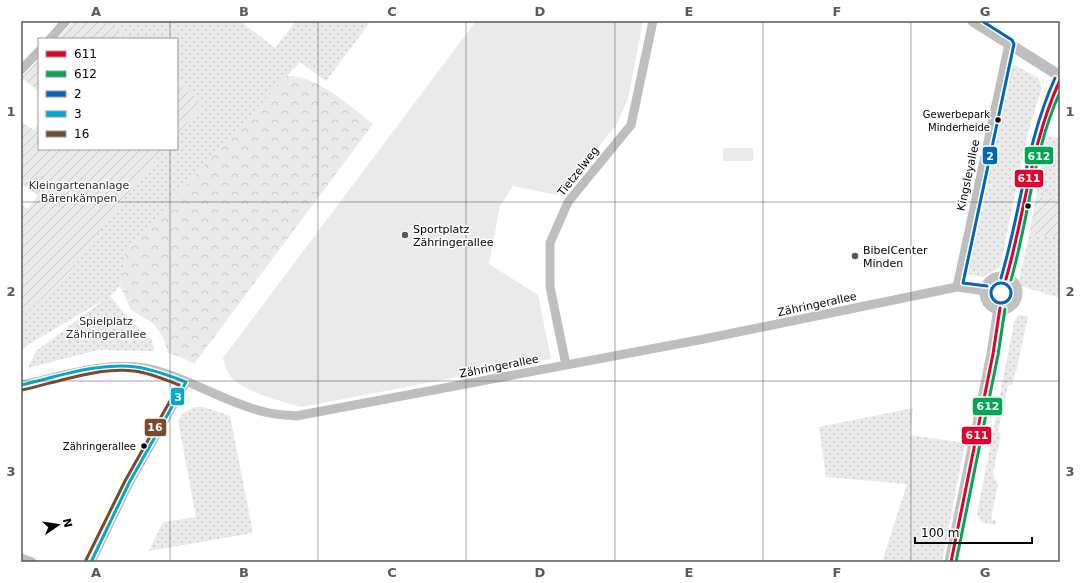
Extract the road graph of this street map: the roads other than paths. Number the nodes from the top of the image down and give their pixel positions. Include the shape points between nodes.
1 (66, 21) edge
2 (653, 21) edge
3 (973, 21) edge
4 (51, 38) edge
5 (1009, 44) junction
6 (38, 52) edge
7 (21, 70) edge
8 (1060, 76) edge
9 (1060, 80) edge
10 (1006, 278) junction
11 (957, 287) junction
12 (986, 291) junction
13 (1000, 308) junction
14 (566, 365) junction
15 (186, 382) junction
16 (21, 385) edge
17 (21, 558) edge
18 (32, 562) edge
19 (91, 562) edge
20 (951, 562) edge

1 - 4 street
2 - 14 street, Tietzelweg via 631,124 568,202 550,243 550,287
3 - 5 street
5 - 8 street
5 - 11 street, Kingsleyallee
6 - 7 street
9 - 10 main road via 1045,112 1035,144
10 - 12 main road via 993,280
10 - 13 main road via 1015,288 1015,297 1010,305
11 - 12 street, Zähringerallee
11 - 14 street, Zähringerallee
12 - 13 main road via 989,303
13 - 20 main road
14 - 15 street, Zähringerallee via 296,416 265,412
15 - 16 street, Zähringerallee via 146,368 127,366 104,368
15 - 19 street via 129,483
17 - 18 street

